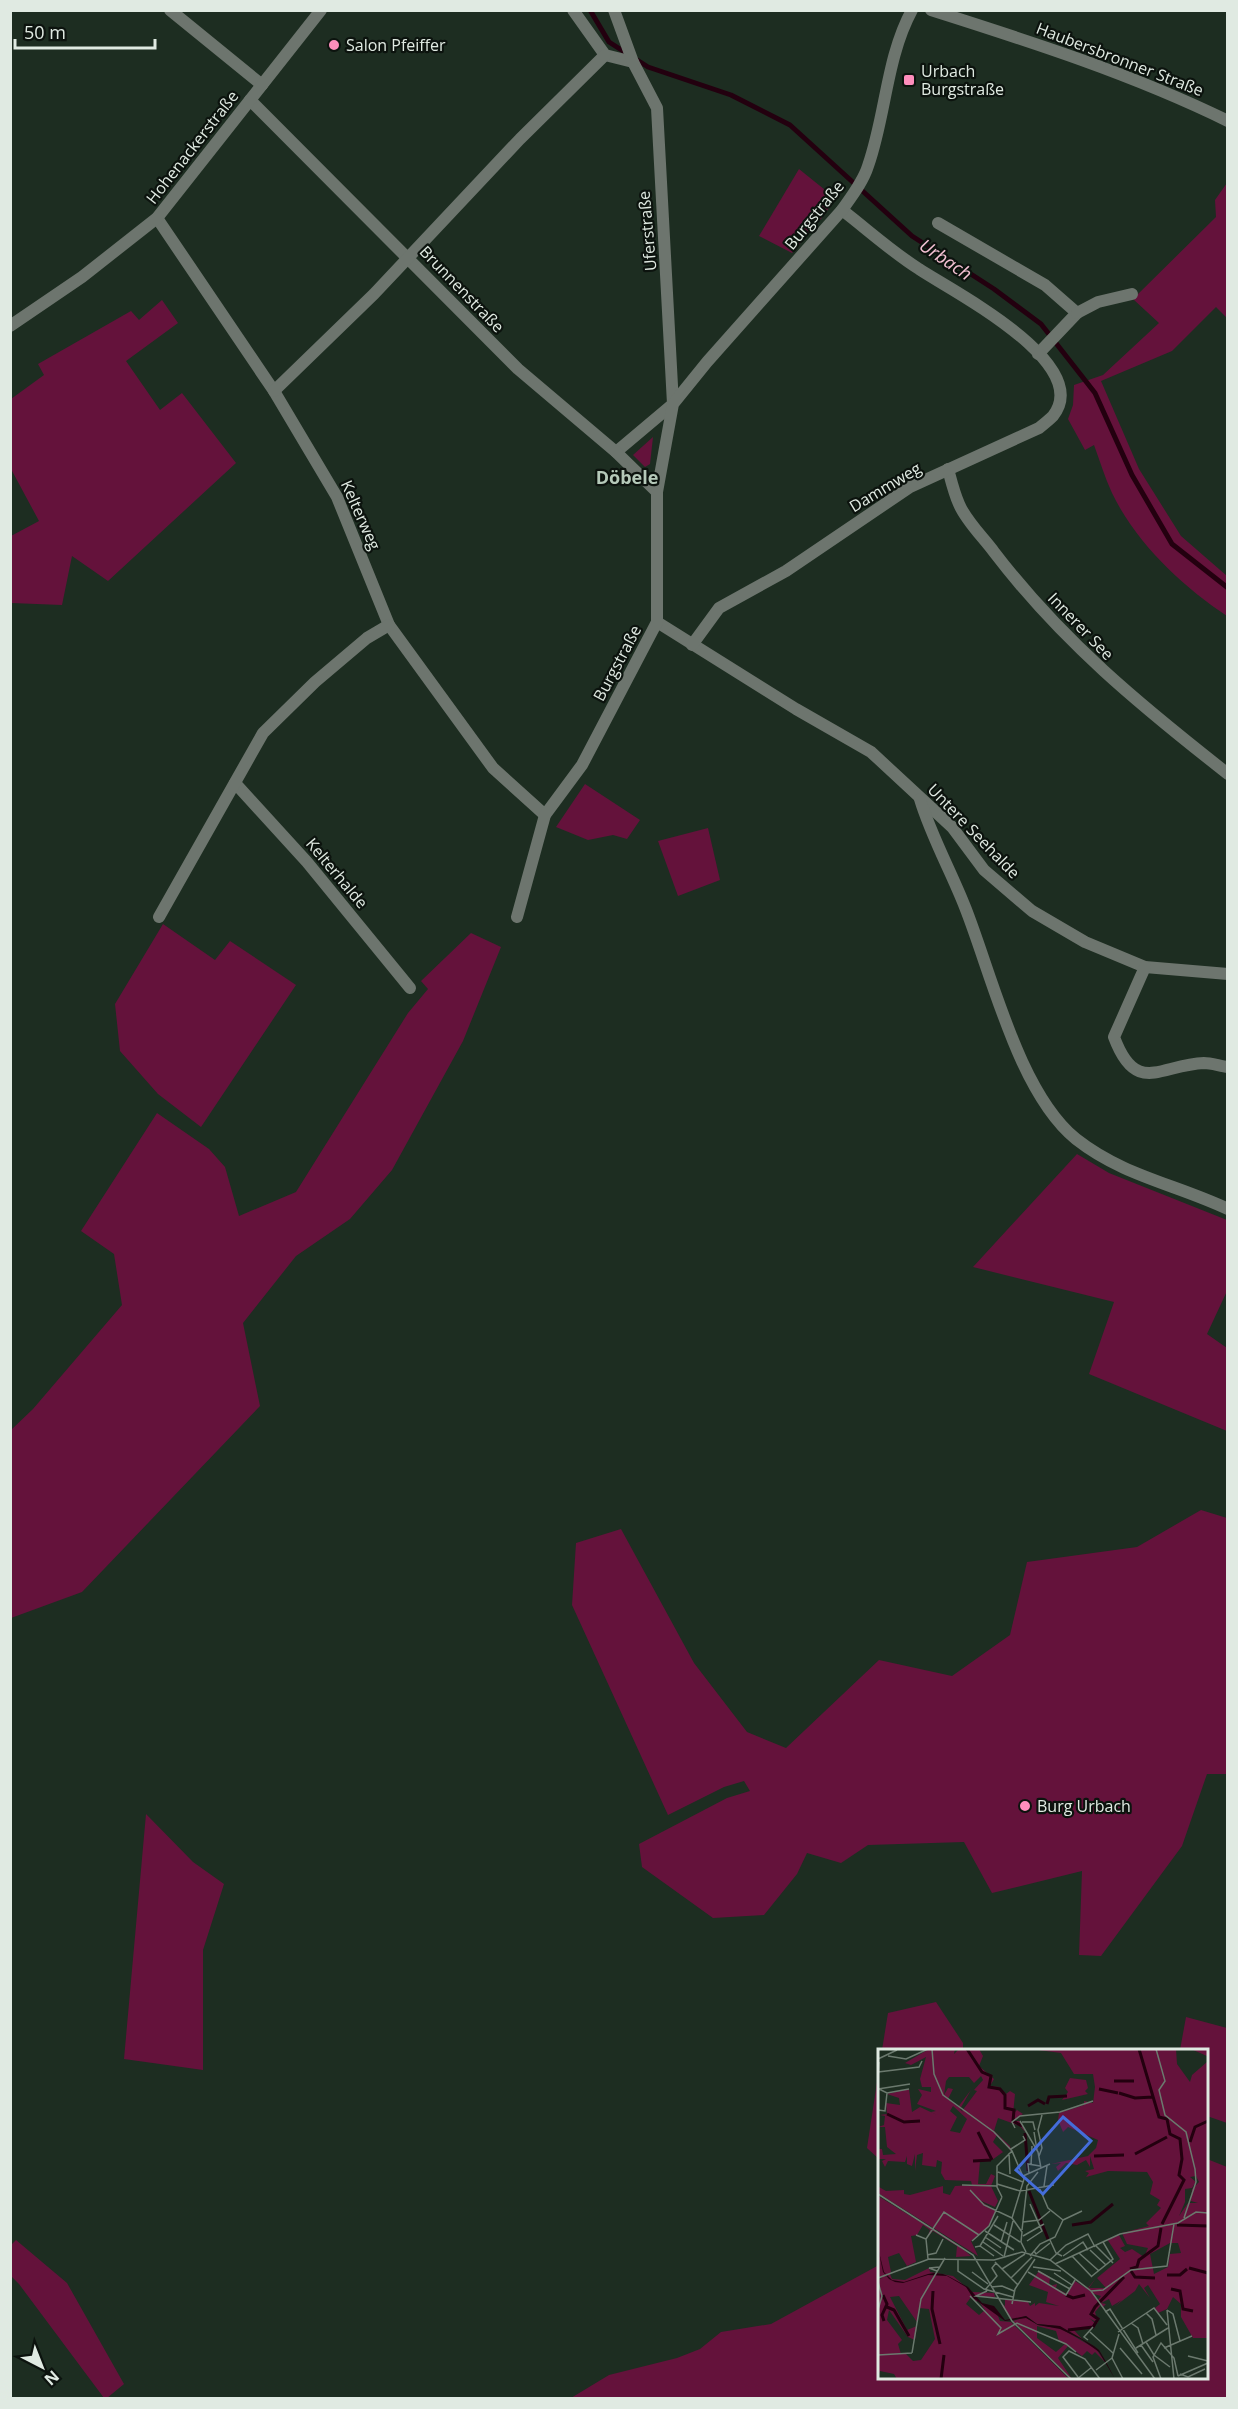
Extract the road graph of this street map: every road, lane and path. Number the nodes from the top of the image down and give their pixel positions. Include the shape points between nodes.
1 (170, 10) edge
2 (321, 10) edge
3 (573, 10) edge
4 (614, 10) edge
5 (912, 10) edge
6 (931, 10) edge
7 (605, 55) junction
8 (632, 55) junction
9 (262, 85) junction
10 (250, 100) junction
11 (1227, 121) edge
12 (842, 210) junction
13 (157, 218) junction
14 (938, 223) dead end
15 (408, 257) junction
16 (1132, 294) dead end
17 (1077, 313) junction
18 (10, 326) edge
19 (1043, 350) junction
20 (274, 391) junction
21 (673, 404) junction
22 (616, 452) junction
23 (948, 469) junction
24 (657, 492) junction
25 (657, 622) junction
26 (389, 625) junction
27 (692, 645) junction
28 (1227, 774) edge
29 (235, 783) junction
30 (919, 798) junction
31 (545, 815) junction
32 (159, 916) dead end
33 (517, 917) dead end
34 (1145, 967) junction
35 (1227, 974) edge
36 (410, 988) dead end
37 (1227, 1067) edge
38 (1227, 1209) edge

1 - 9 street
2 - 9 street, Hohenackerstraße
3 - 7 street
4 - 8 street, Uferstraße
5 - 12 street, Burgstraße via 898,37 868,168
6 - 11 street, Haubersbronner Straße via 1084,60 1175,95
7 - 8 street
7 - 15 street
8 - 21 street, Uferstraße via 657,108
9 - 10 street, Hohenackerstraße
10 - 13 street, Hohenackerstraße
10 - 15 street, Brunnenstraße
12 - 19 street, Dammweg via 918,269
12 - 21 street, Burgstraße
13 - 18 street, Hohenackerstraße via 82,277
13 - 20 street, Kelterweg
14 - 17 street via 1046,285
15 - 20 street
15 - 22 street, Brunnenstraße via 518,369
16 - 17 street via 1098,302
17 - 19 street
19 - 23 street, Dammweg via 1060,395 1054,414 1039,428
20 - 26 street, Kelterweg via 337,497
21 - 22 street, Burgstraße
21 - 24 street, Burgstraße
22 - 24 street, Brunnenstraße
23 - 27 street, Dammweg via 910,488 786,571 719,608
23 - 28 street, Innerer See via 959,505 1061,632 1137,701
24 - 25 street, Burgstraße
25 - 27 street, Untere Seehalde
25 - 31 street, Burgstraße via 582,765
26 - 29 street via 315,682 263,733
26 - 31 street, Kelterweg via 493,768
27 - 30 street, Untere Seehalde via 871,752
29 - 32 street
29 - 36 street, Kelterhalde via 307,862
30 - 34 street, Untere Seehalde via 952,827 984,870 1032,911 1085,942
30 - 38 street via 965,906 1017,1048 1041,1099 1074,1137 1113,1165
31 - 33 street, Burgstraße
34 - 35 street, Untere Seehalde
34 - 37 street via 1114,1037 1122,1058 1136,1071 1157,1073 1204,1063

